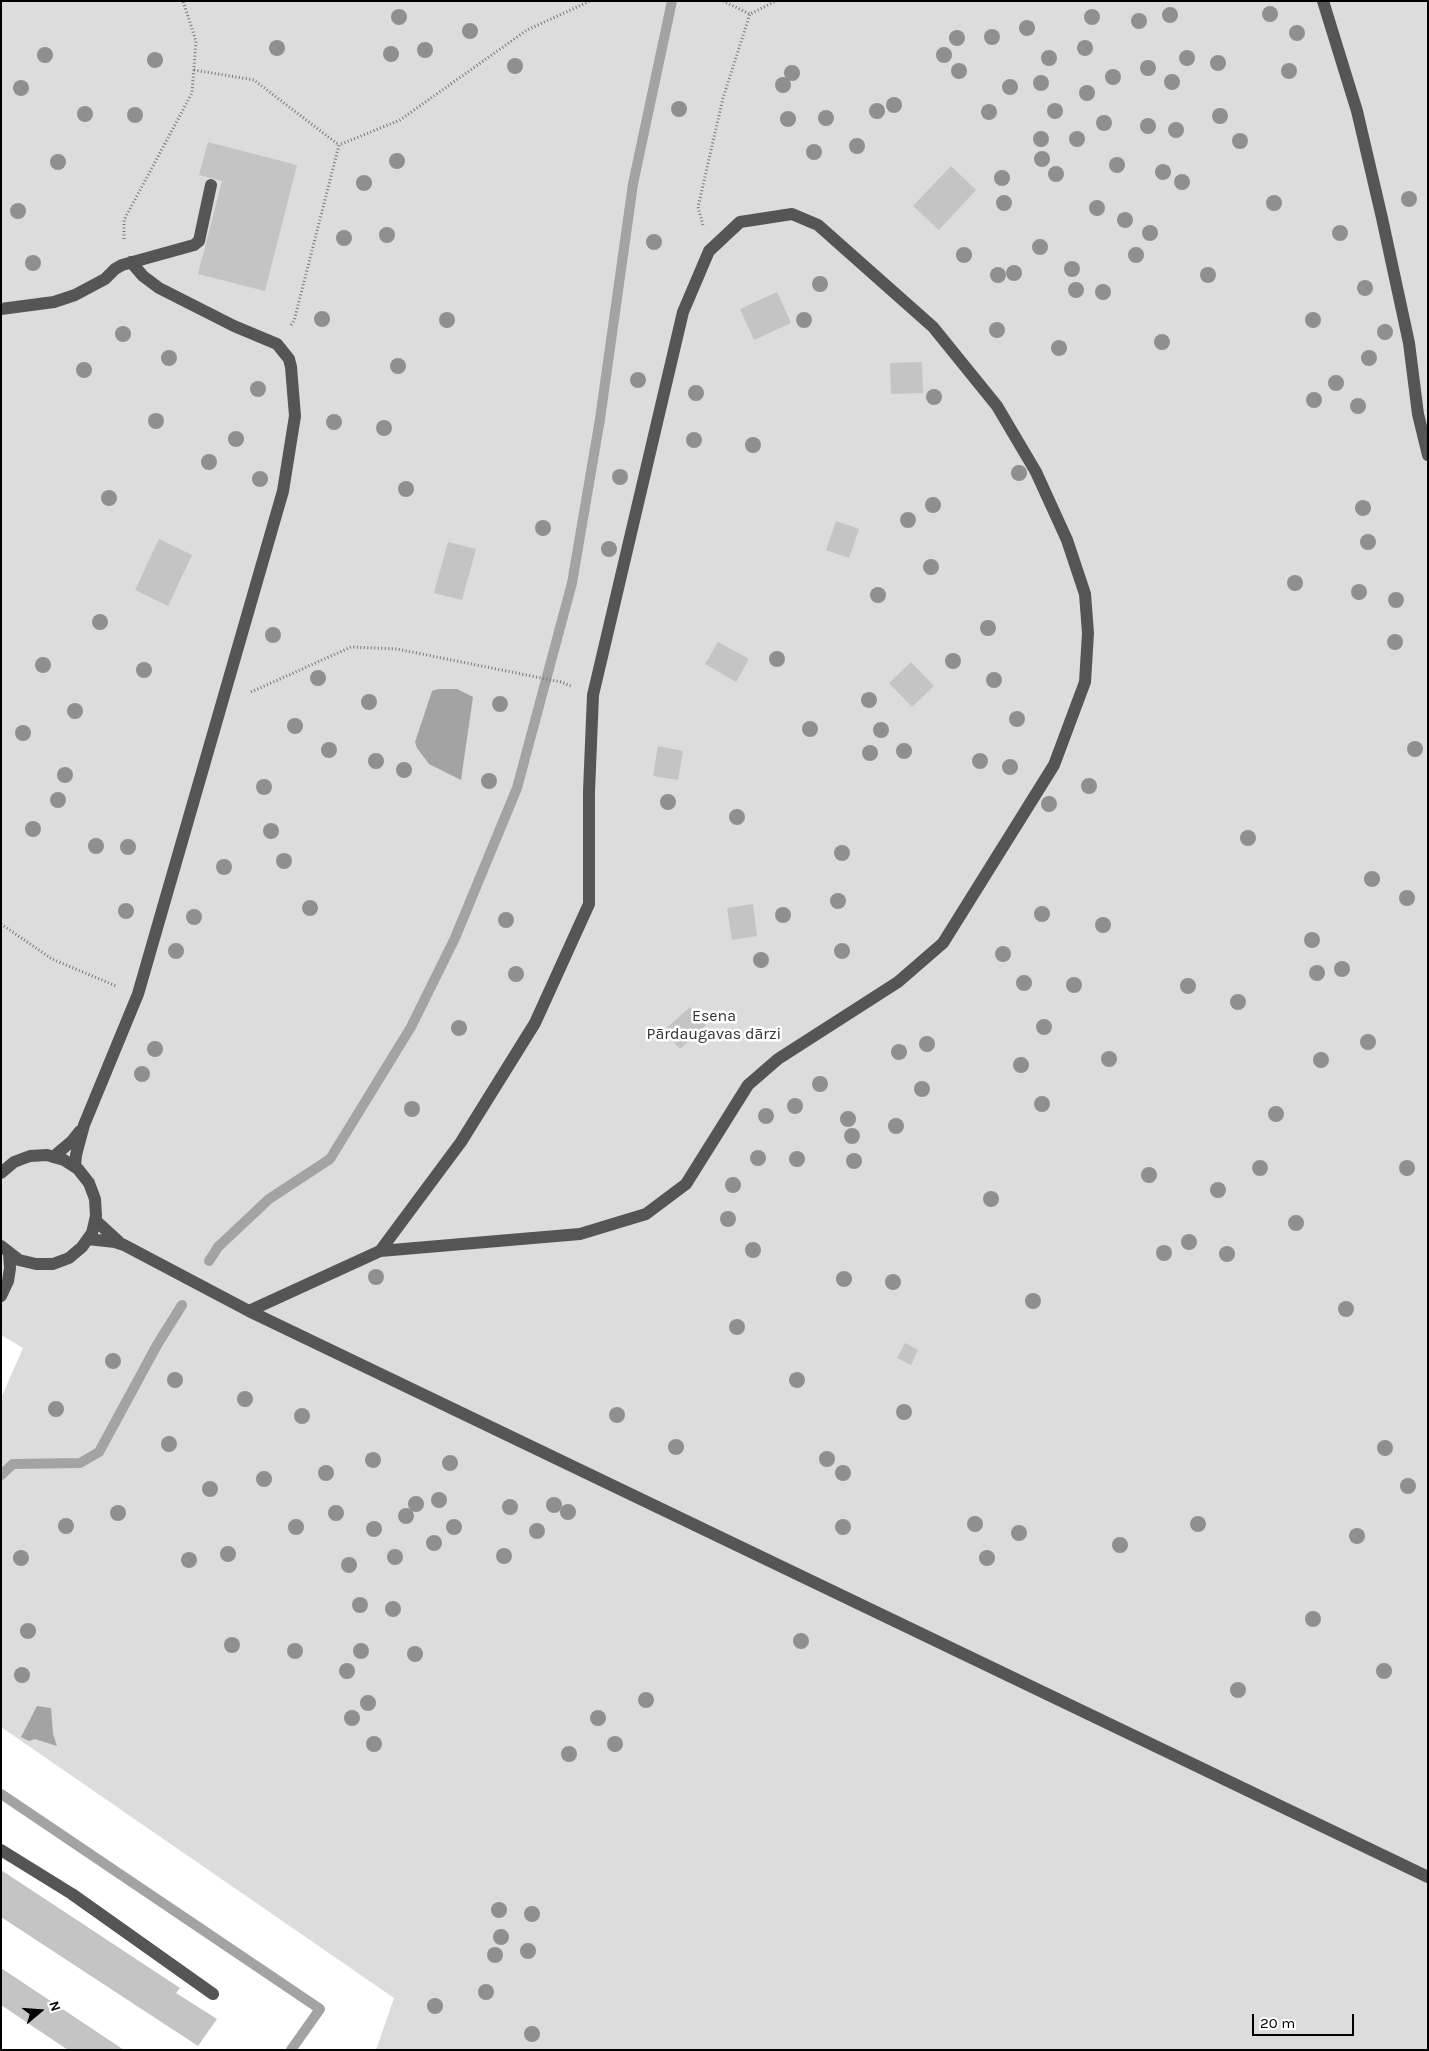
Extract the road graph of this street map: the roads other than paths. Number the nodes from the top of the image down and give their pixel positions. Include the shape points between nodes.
1 (1323, 1) edge
2 (211, 185) dead end
3 (127, 263) junction
4 (1, 309) edge
5 (1428, 454) edge
6 (84, 1125) junction
7 (53, 1157) junction
8 (75, 1168) junction
9 (4, 1170) edge
10 (95, 1220) junction
11 (88, 1239) junction
12 (124, 1245) junction
13 (5, 1250) edge
14 (380, 1252) junction
15 (23, 1261) junction
16 (8, 1281) junction
17 (1, 1296) edge
18 (250, 1311) junction
19 (1, 1850) edge
20 (1428, 1877) edge
21 (213, 1994) dead end

1 - 5 street via 1370,164 1409,343 1418,414
2 - 3 street via 199,240 194,245
3 - 4 street via 115,269 105,280 75,295 54,302
3 - 6 street via 159,288 277,344 289,359 295,416 283,491 138,994
6 - 7 street via 72,1141
6 - 8 street
7 - 8 street
7 - 9 street via 30,1156
8 - 10 street via 89,1183 95,1199
10 - 11 street
10 - 12 street
11 - 12 street
11 - 15 street via 69,1258 53,1264
12 - 18 street
13 - 15 street
13 - 16 street via 10,1268
14 - 14 street via 580,1234 646,1214 686,1184 748,1085 778,1059 898,982 943,943 1054,765 1085,682 1088,633 1085,594 1067,540 1036,472 997,406 933,327 818,225 792,214 740,222 709,251 682,312 592,695 589,904 535,1022 460,1142
14 - 18 street
15 - 16 street
16 - 17 street
18 - 20 street
19 - 21 street via 72,1894

